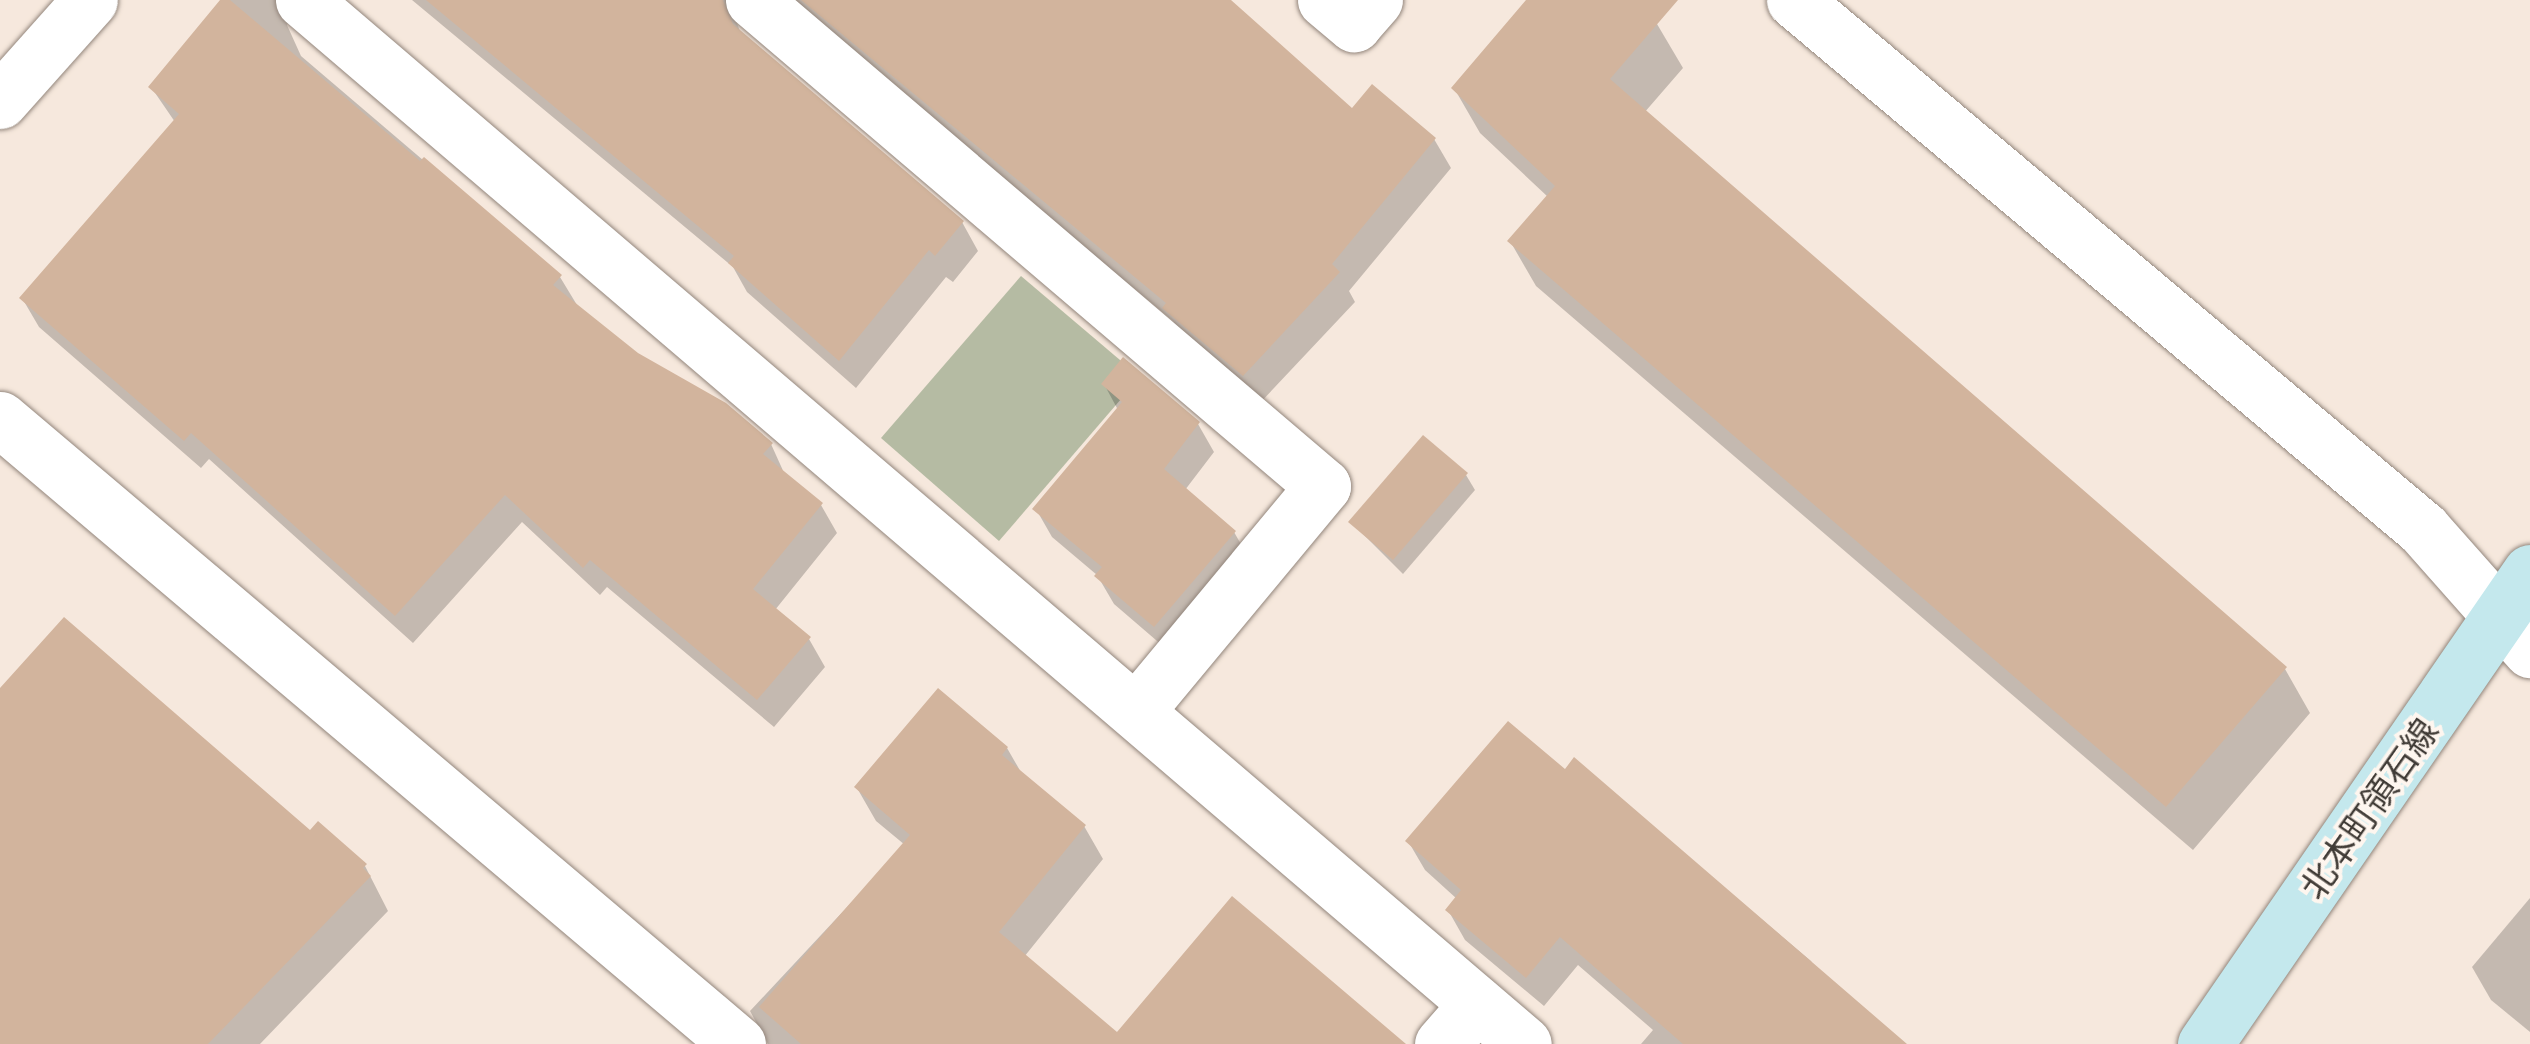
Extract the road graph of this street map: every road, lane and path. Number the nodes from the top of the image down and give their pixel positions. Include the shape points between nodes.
1 (90, 0) edge
2 (303, 0) edge
3 (753, 0) edge
4 (1326, 0) edge
5 (1375, 0) edge
6 (1794, 0) edge
7 (0, 101) edge
8 (0, 419) edge
9 (2521, 612) edge
10 (1138, 709) junction
11 (1477, 1004) junction
12 (738, 1044) edge
13 (1442, 1044) edge
14 (1524, 1044) edge
15 (2205, 1044) edge

1 - 7 street
2 - 10 street
3 - 10 street via 1323,486
4 - 5 street via 1354,24
6 - 9 street
8 - 12 street
9 - 15 main road, 北本町領石線
10 - 11 street
11 - 13 street
11 - 14 street

